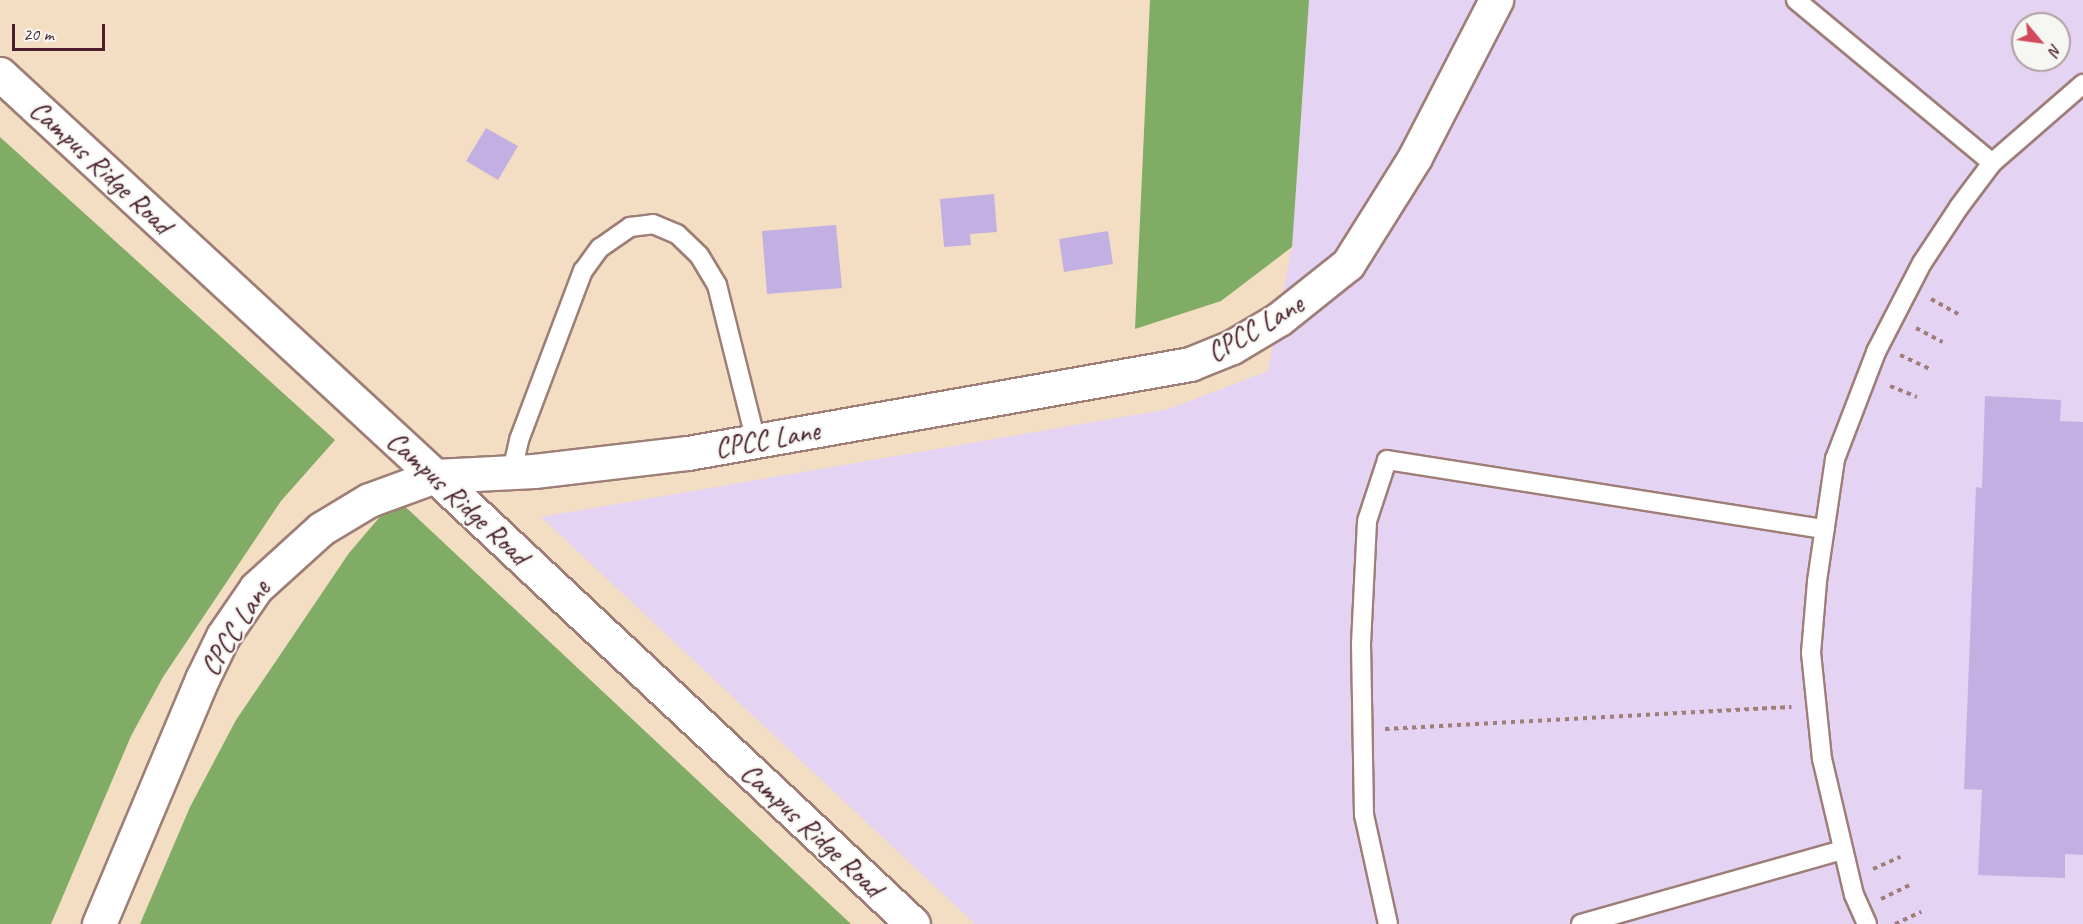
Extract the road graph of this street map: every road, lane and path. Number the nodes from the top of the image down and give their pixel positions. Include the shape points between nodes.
1 (1496, 0) edge
2 (1796, 0) edge
3 (0, 74) edge
4 (2083, 84) edge
5 (1992, 164) junction
6 (1880, 345) junction
7 (1930, 369) dead end
8 (756, 441) junction
9 (512, 471) junction
10 (435, 476) junction
11 (1825, 529) junction
12 (1798, 706) dead end
13 (1363, 730) junction
14 (1843, 850) junction
15 (1921, 912) dead end
16 (99, 924) edge
17 (913, 924) edge
18 (1388, 924) edge
19 (1581, 924) edge
20 (1867, 924) edge
21 (1895, 924) edge

1 - 8 street, CPCC Lane via 1374,227 1348,264 1279,319 1232,347 1190,364
2 - 5 lane
3 - 10 street, Campus Ridge Road
4 - 5 lane
5 - 6 lane via 1922,263
6 - 7 path
6 - 11 lane via 1835,459
8 - 9 street, CPCC Lane via 688,453
8 - 9 lane via 717,285 699,255 677,234 652,224 630,226 600,248 583,271 519,440
9 - 10 street, CPCC Lane
10 - 16 street, CPCC Lane via 369,500 321,529 256,588 224,636 202,679
10 - 17 street, Campus Ridge Road
11 - 13 lane via 1387,460 1367,521 1361,644
11 - 14 lane via 1811,653 1822,759
12 - 13 path
13 - 18 lane via 1364,815
14 - 19 lane
14 - 20 lane via 1854,895
15 - 21 path

